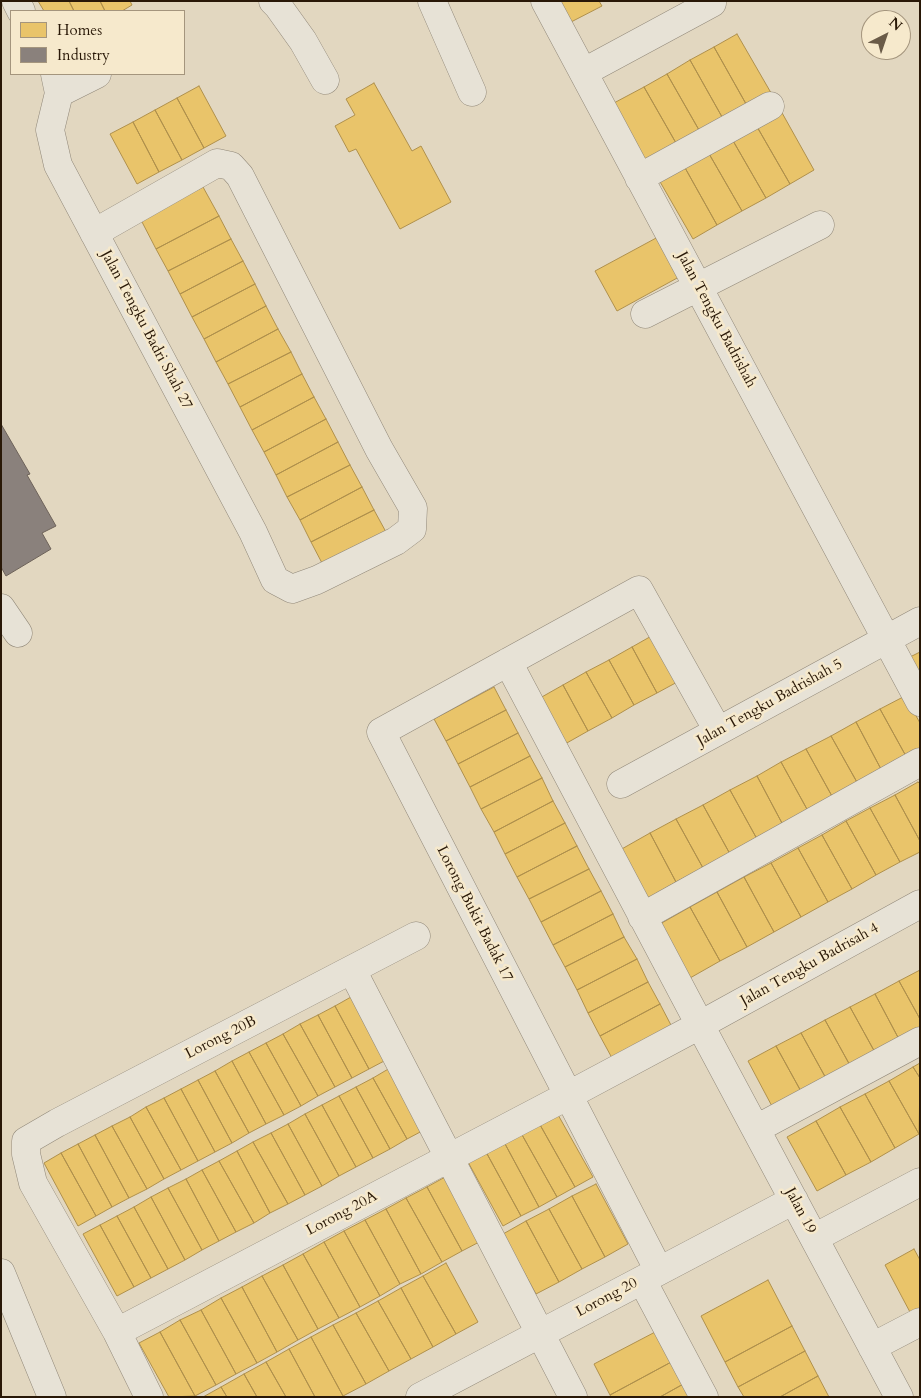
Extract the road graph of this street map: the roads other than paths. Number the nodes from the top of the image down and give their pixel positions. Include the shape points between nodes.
1 (273, 1) edge
2 (432, 1) edge
3 (545, 1) edge
4 (712, 3) dead end
5 (584, 72) junction
6 (93, 75) edge
7 (325, 80) dead end
8 (57, 83) edge
9 (472, 92) dead end
10 (770, 106) dead end
11 (639, 178) junction
12 (820, 225) dead end
13 (94, 233) junction
14 (698, 288) junction
15 (645, 314) dead end
16 (1, 608) edge
17 (920, 621) edge
18 (18, 633) dead end
19 (886, 640) junction
20 (508, 662) junction
21 (920, 702) edge
22 (718, 732) junction
23 (920, 762) edge
24 (621, 784) dead end
25 (920, 904) edge
26 (642, 917) junction
27 (416, 936) dead end
28 (352, 970) junction
29 (700, 1025) junction
30 (920, 1041) edge
31 (567, 1096) junction
32 (756, 1129) junction
33 (450, 1158) junction
34 (920, 1182) edge
35 (794, 1200) junction
36 (814, 1238) junction
37 (1, 1273) edge
38 (650, 1276) junction
39 (920, 1322) edge
40 (117, 1332) junction
41 (540, 1334) junction
42 (872, 1347) junction
43 (428, 1395) edge
44 (52, 1397) edge
45 (149, 1397) edge
46 (573, 1397) edge
47 (704, 1397) edge
48 (899, 1397) edge

1 - 7 street via 303,41
2 - 9 street
3 - 5 street, Jalan Tengku Badrishah
4 - 5 street
5 - 11 street, Jalan Tengku Badrishah
6 - 8 street
8 - 13 street, Jalan Tengku Badri Shah 27 via 50,130 58,165
10 - 11 street
11 - 14 street, Jalan Tengku Badrishah
12 - 14 street
13 - 13 street, Jalan Tengku Badri Shah 27 via 253,532 275,580 292,589 317,580 396,541 412,529 413,508 379,449 240,176 231,166 217,162
14 - 15 street
14 - 19 street, Jalan Tengku Badrishah
16 - 18 street
17 - 19 street, Jalan Tengku Badrishah 5
19 - 21 street, Jalan Tengku Badrishah
19 - 22 street, Jalan Tengku Badrishah 5
20 - 22 street via 639,590
20 - 26 street, Jalan 19
20 - 31 street, Lorong Bukit Badak 17 via 381,732
22 - 24 street, Jalan Tengku Badrishah 5
23 - 26 street
25 - 29 street, Jalan Tengku Badrisah 4
26 - 29 street, Jalan 19
27 - 28 street, Lorong 20B
28 - 33 street
28 - 40 street, Lorong 20B via 26,1141 33,1183
29 - 31 street, Jalan Tengku Badrisah 4
29 - 32 street, Jalan 19
30 - 32 street
31 - 33 street, Lorong 20A
31 - 38 street, Lorong Bukit Badak 17
32 - 35 street, Jalan 19
33 - 40 street, Lorong 20A
33 - 41 street
34 - 36 street
35 - 36 street, Jalan 19
35 - 38 street, Lorong 20
36 - 42 street, Jalan 19
37 - 44 street
38 - 41 street, Lorong 20
38 - 47 street, Lorong Bukit Badak 17
39 - 42 street
40 - 45 street
41 - 43 street, Lorong 20
41 - 46 street
42 - 48 street, Jalan 19

